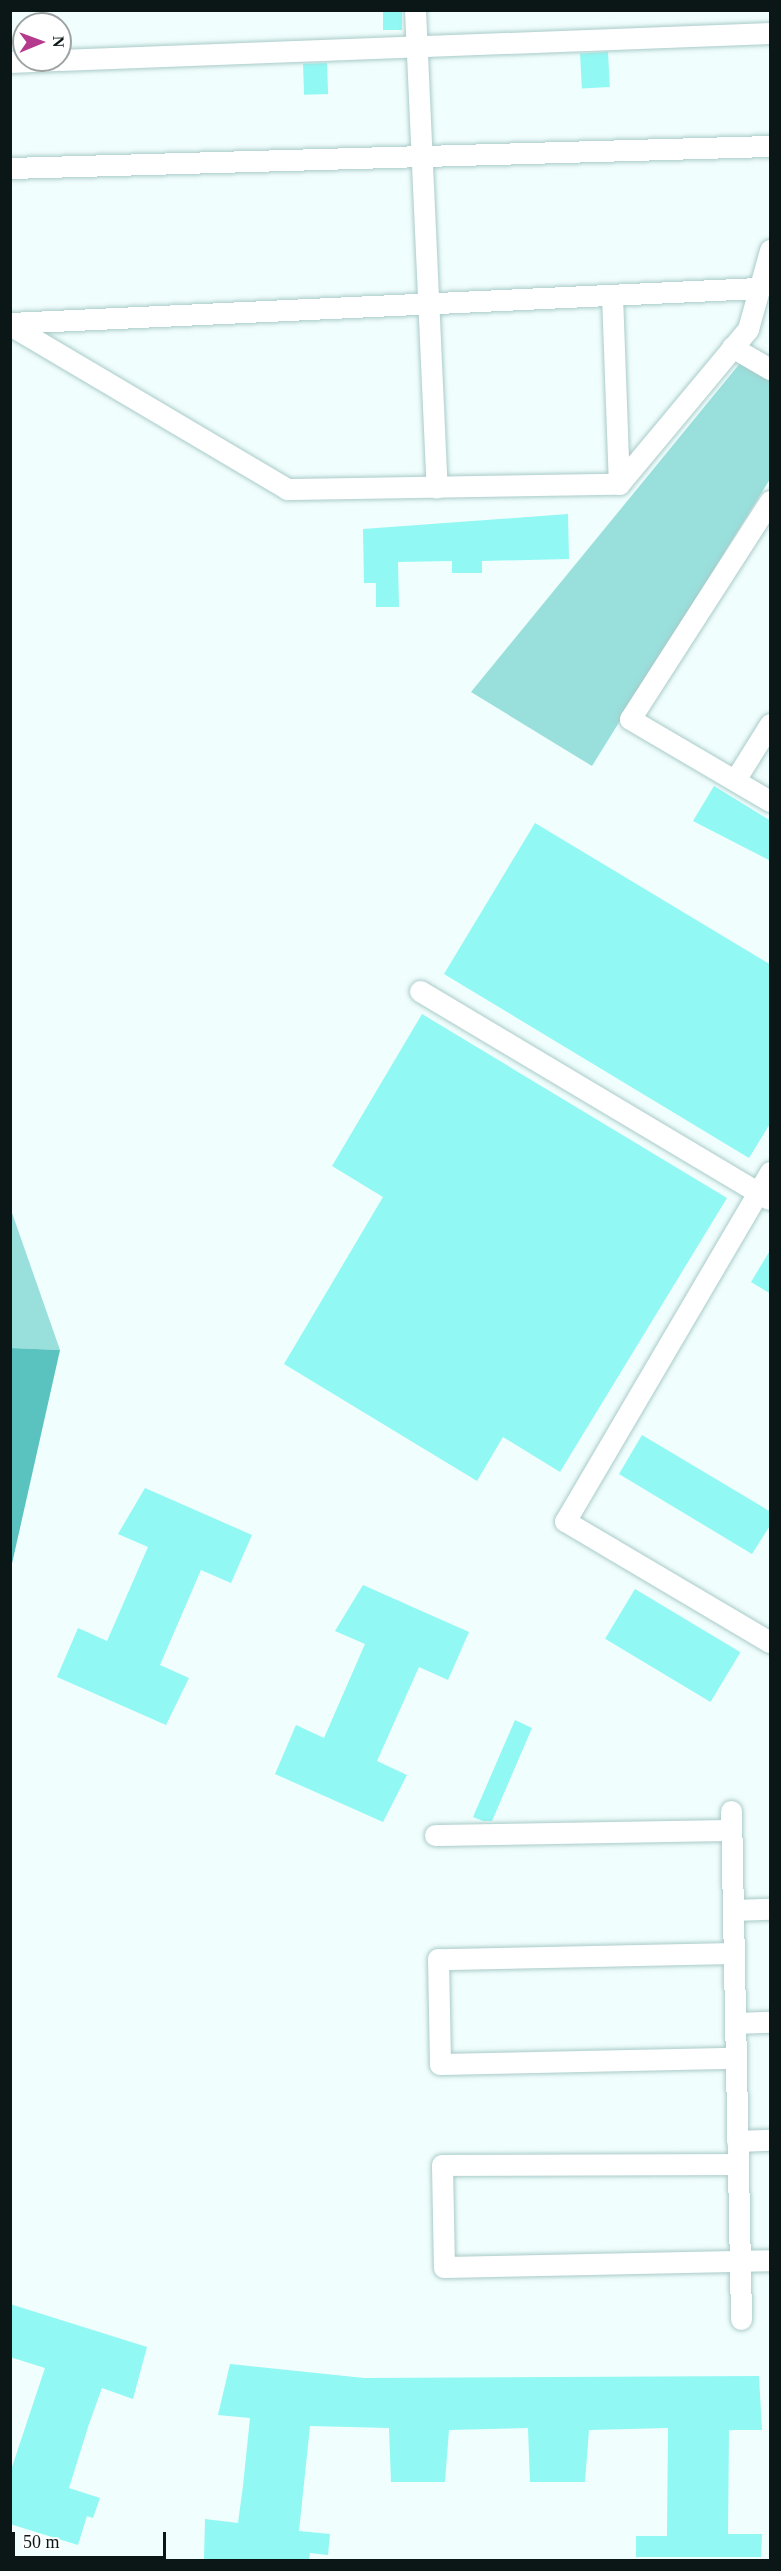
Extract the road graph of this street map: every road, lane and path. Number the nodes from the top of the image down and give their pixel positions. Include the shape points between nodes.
1 (415, 10) edge
2 (771, 33) edge
3 (417, 47) junction
4 (72, 59) edge
5 (771, 146) edge
6 (421, 158) junction
7 (10, 168) edge
8 (771, 250) edge
9 (759, 288) junction
10 (612, 295) junction
11 (428, 304) junction
12 (10, 324) edge
13 (732, 347) junction
14 (771, 369) edge
15 (619, 484) junction
16 (437, 487) junction
17 (771, 501) edge
18 (771, 724) edge
19 (735, 780) junction
20 (771, 801) edge
21 (420, 991) dead end
22 (771, 1172) edge
23 (765, 1196) edge
24 (771, 1642) edge
25 (435, 1835) dead end
26 (771, 1909) edge
27 (733, 1910) junction
28 (734, 1953) junction
29 (771, 2022) edge
30 (735, 2023) junction
31 (736, 2058) junction
32 (771, 2140) edge
33 (737, 2141) junction
34 (737, 2164) junction
35 (771, 2260) edge
36 (740, 2261) junction
37 (741, 2319) dead end

1 - 3 street
2 - 3 street
3 - 4 street
3 - 6 street
5 - 6 street
6 - 7 street
6 - 11 street
8 - 9 street
9 - 10 street
9 - 13 street via 748,329
10 - 11 street
10 - 15 street
11 - 12 street
11 - 16 street
12 - 16 street via 287,489
13 - 14 street
13 - 15 street
15 - 16 street
17 - 19 street via 630,719
18 - 19 street
19 - 20 street
21 - 23 street
22 - 23 street
23 - 24 street via 566,1521
25 - 27 street via 731,1820
26 - 27 street
27 - 28 street
28 - 30 street
28 - 31 street via 438,1959 438,1971 440,2064
29 - 30 street
30 - 31 street
31 - 33 street
32 - 33 street
33 - 34 street
34 - 36 street
34 - 36 street via 442,2165 444,2267
35 - 36 street
36 - 37 street

